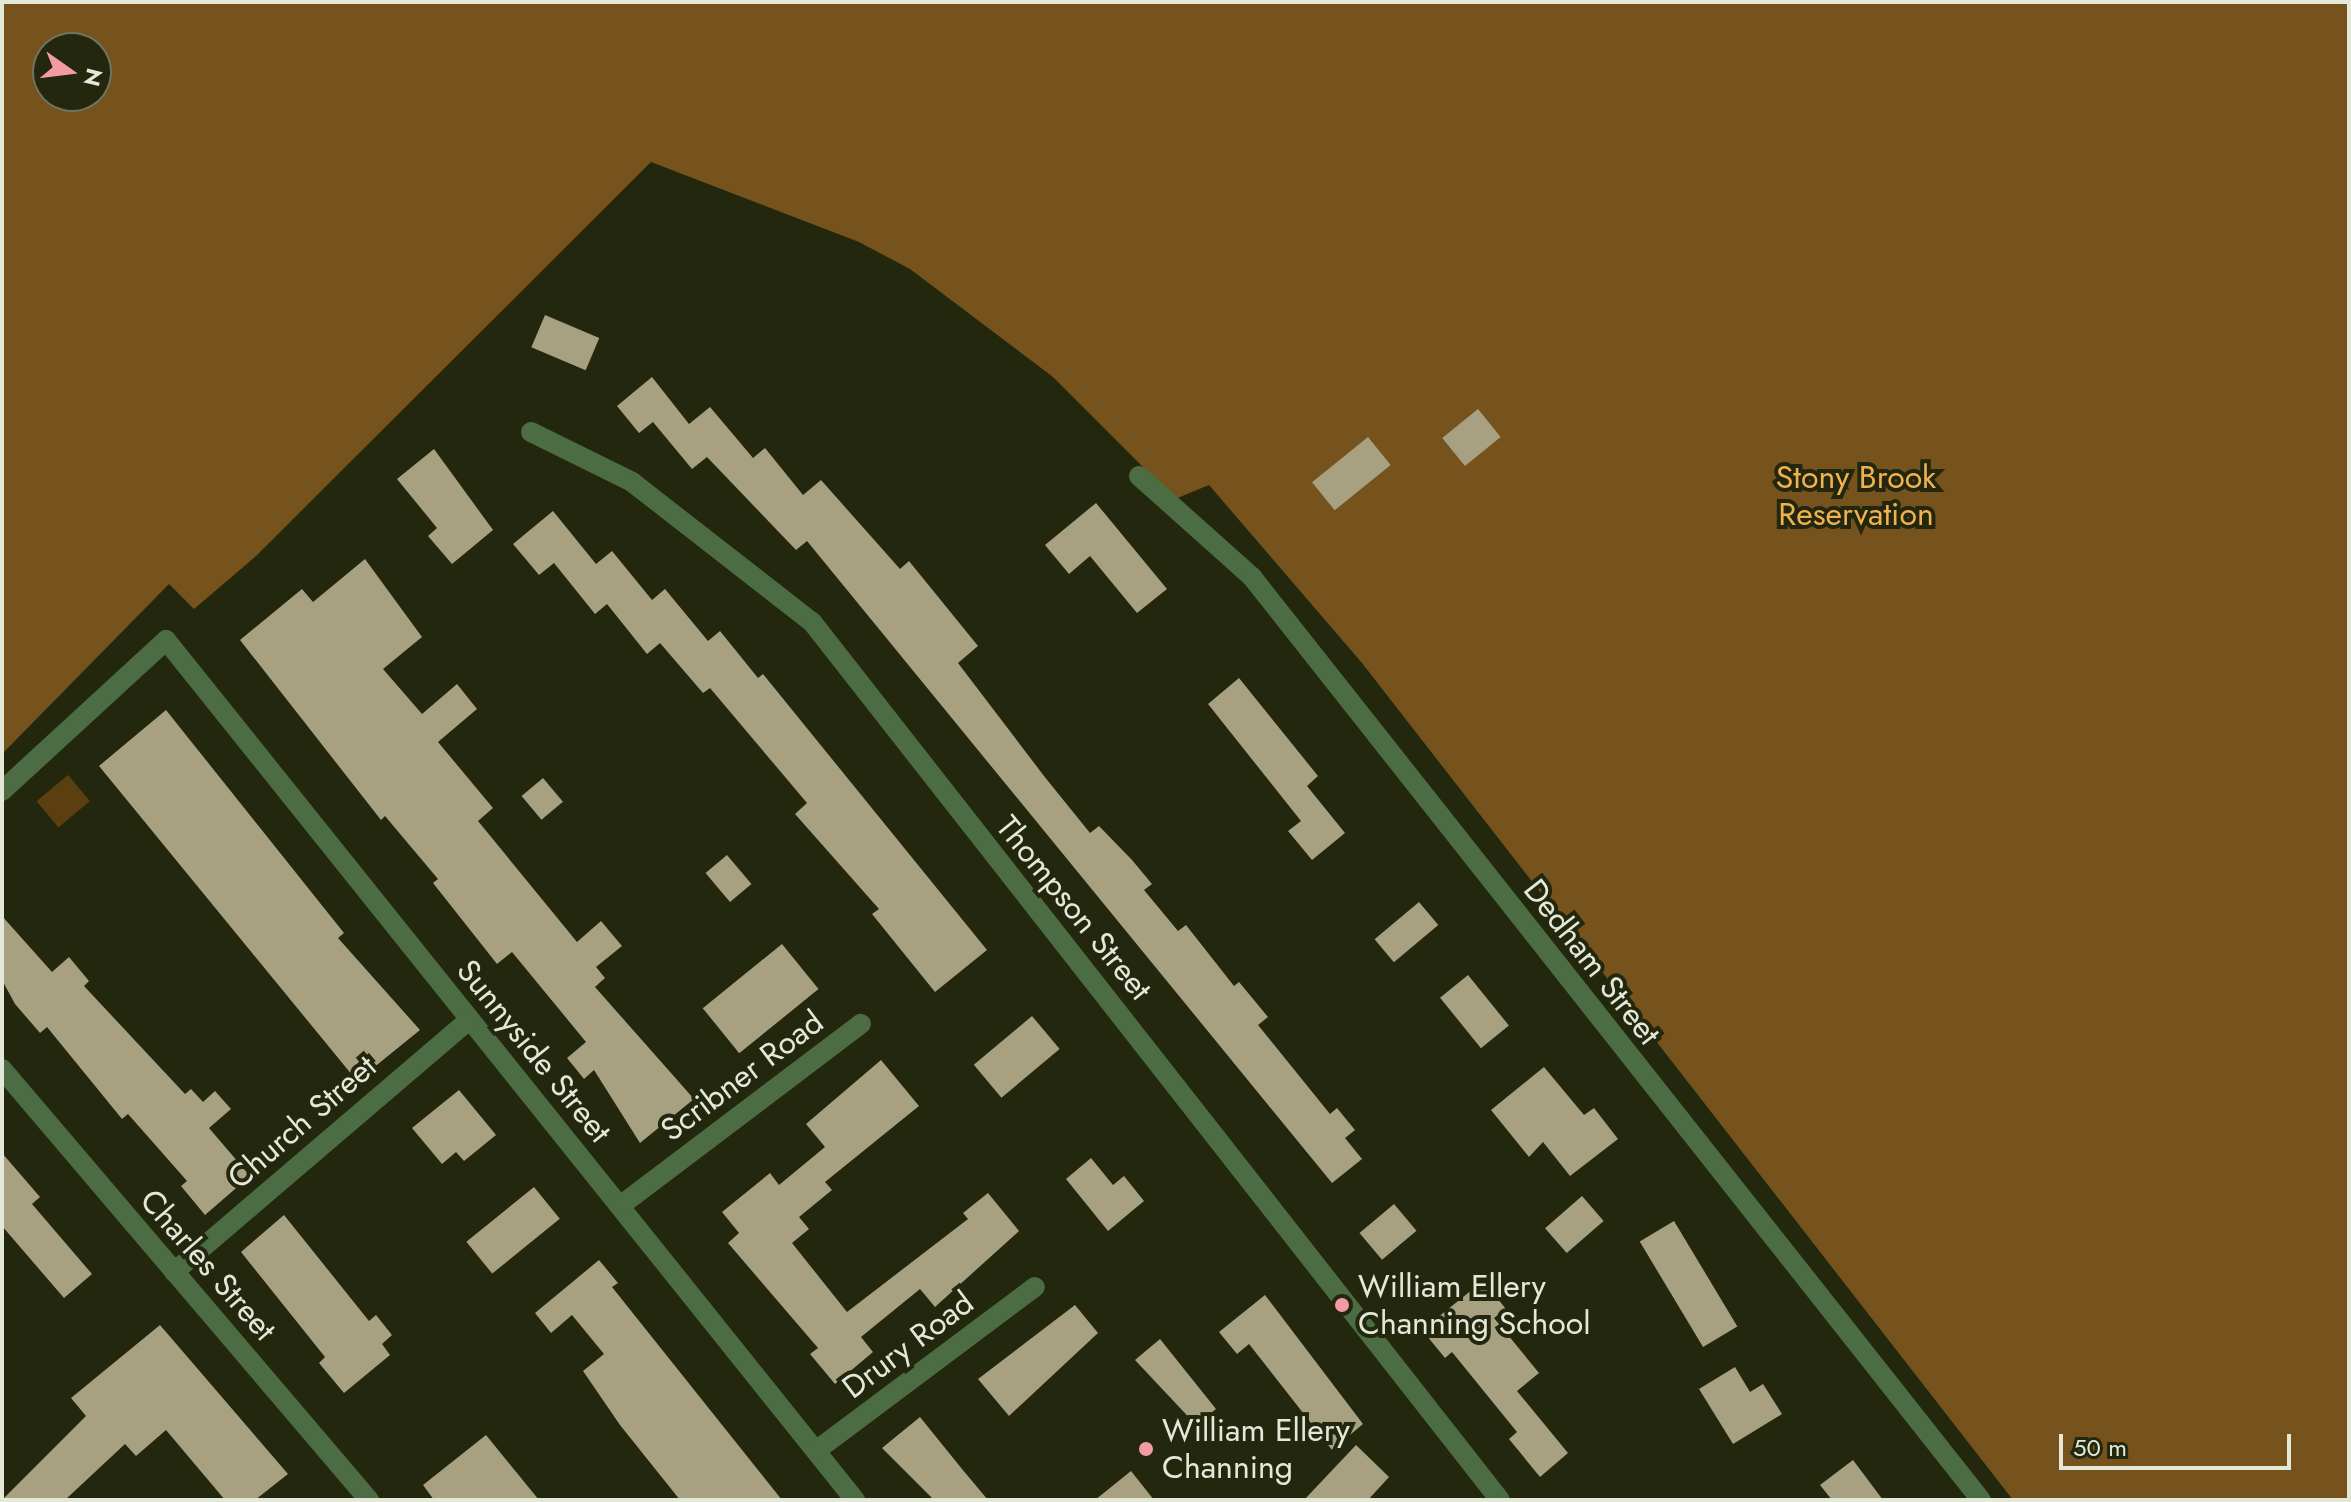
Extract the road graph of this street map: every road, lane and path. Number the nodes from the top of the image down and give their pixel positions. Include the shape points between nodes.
1 (531, 432) dead end
2 (1139, 476) dead end
3 (2, 791) edge
4 (469, 1020) junction
5 (861, 1024) dead end
6 (2, 1069) edge
7 (620, 1206) junction
8 (174, 1272) junction
9 (1035, 1287) dead end
10 (817, 1450) junction
11 (369, 1500) edge
12 (855, 1500) edge
13 (1500, 1500) edge
14 (1981, 1500) edge

1 - 13 street, Thompson Street via 632,482 812,622
2 - 14 street, Dedham Street via 1252,577
3 - 4 street, Sunnyside Street via 166,640
4 - 7 street, Sunnyside Street
4 - 8 street, Church Street
5 - 7 street, Scribner Road
6 - 8 street, Charles Street
7 - 10 street, Sunnyside Street
8 - 11 street, Charles Street
9 - 10 street, Drury Road
10 - 12 street, Sunnyside Street

